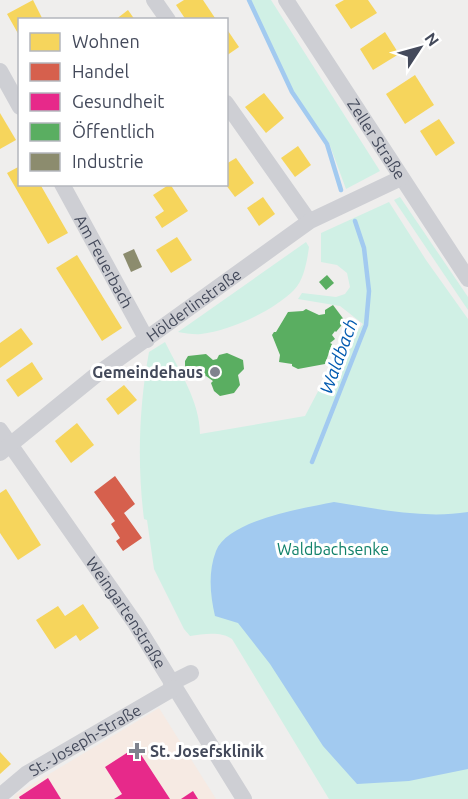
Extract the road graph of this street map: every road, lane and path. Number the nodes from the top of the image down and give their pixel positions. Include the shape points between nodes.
1 (154, 0) edge
2 (286, 0) edge
3 (167, 18) edge
4 (0, 71) edge
5 (18, 103) edge
6 (228, 106) edge
7 (401, 178) junction
8 (63, 186) edge
9 (309, 221) junction
10 (468, 279) edge
11 (147, 340) junction
12 (0, 430) edge
13 (5, 449) edge
14 (191, 673) dead end
15 (173, 686) junction
16 (0, 796) edge
17 (244, 799) edge

1 - 3 street
2 - 7 street, Zeller Straße
4 - 5 street
6 - 9 street
7 - 9 street, Hölderlinstraße
7 - 10 street, Zeller Straße
8 - 11 street, Am Feuerbach
9 - 11 street, Hölderlinstraße
11 - 13 street, Hölderlinstraße via 96,375
12 - 13 street, Weingartenstraße
13 - 15 street, Weingartenstraße via 135,623
14 - 15 street, St.-Joseph-Straße
15 - 16 street, St.-Joseph-Straße via 26,774
15 - 17 street, Weingartenstraße

